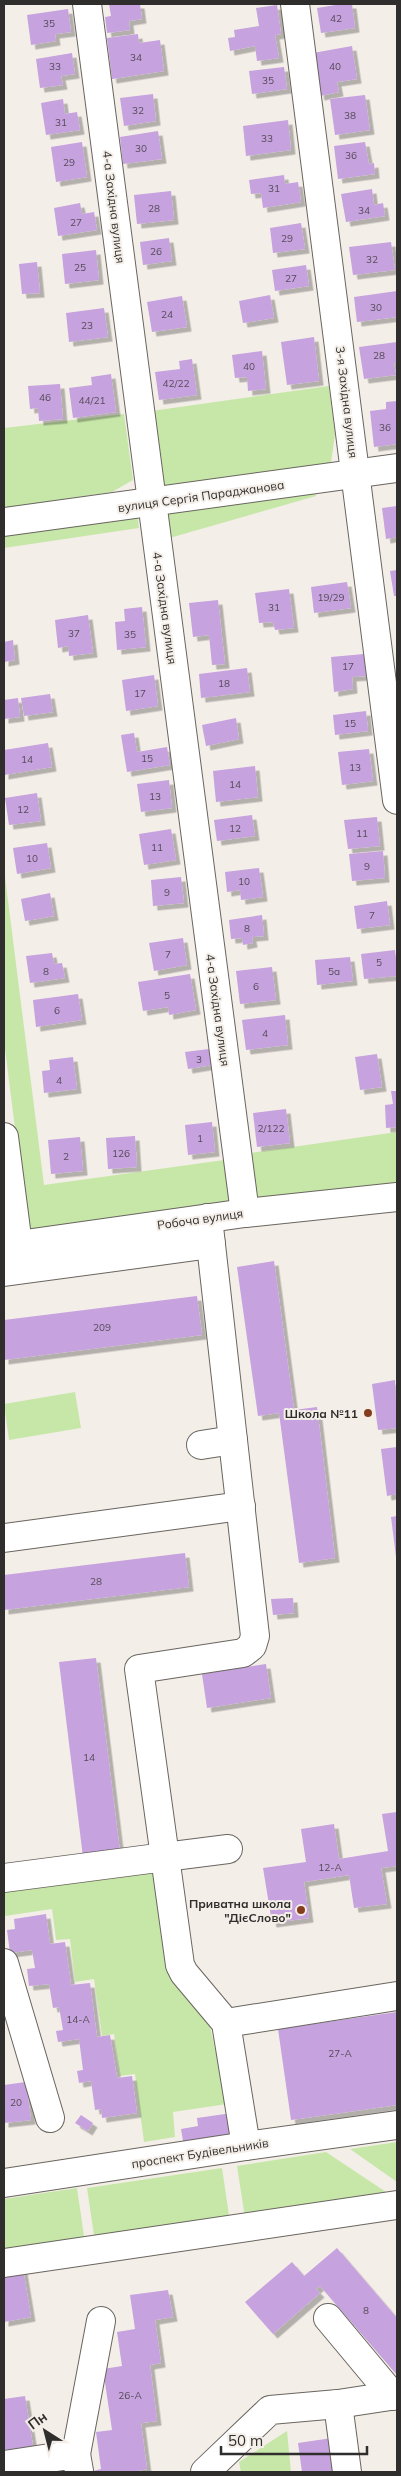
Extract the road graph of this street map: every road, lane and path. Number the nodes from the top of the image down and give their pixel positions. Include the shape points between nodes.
1 (87, 4) edge
2 (295, 4) edge
3 (397, 468) edge
4 (356, 474) junction
5 (151, 502) junction
6 (4, 522) edge
7 (397, 800) edge
8 (4, 1137) edge
9 (397, 1197) edge
10 (245, 1213) junction
11 (210, 1231) junction
12 (11, 1246) edge
13 (4, 1272) edge
14 (233, 1440) junction
15 (201, 1445) dead end
16 (241, 1506) junction
17 (4, 1538) edge
18 (228, 1849) dead end
19 (165, 1857) junction
20 (4, 1878) edge
21 (4, 1964) edge
22 (397, 1996) edge
23 (226, 2023) junction
24 (50, 2118) dead end
25 (397, 2125) edge
26 (246, 2146) junction
27 (4, 2184) edge
28 (397, 2205) edge
29 (4, 2263) edge
30 (328, 2318) dead end
31 (101, 2321) dead end
32 (395, 2396) edge
33 (338, 2404) junction
34 (77, 2463) edge
35 (4, 2465) edge
36 (209, 2471) edge
37 (347, 2472) edge

1 - 5 street, 4-а Західна вулиця
2 - 4 street, 3-я Західна вулиця
3 - 4 street, вулиця Сергія Параджанова
4 - 5 street, вулиця Сергія Параджанова
4 - 7 street, 3-я Західна вулиця
5 - 6 street, вулиця Сергія Параджанова
5 - 10 street, 4-а Західна вулиця
8 - 12 street
9 - 10 street, Робоча вулиця
10 - 11 street, Робоча вулиця
11 - 12 street, Робоча вулиця
11 - 13 street
11 - 14 street
14 - 15 street
14 - 16 street
16 - 17 street
16 - 19 street via 255,1636 252,1646 243,1653 140,1669
18 - 19 street
19 - 20 street
19 - 23 street via 180,1965
21 - 24 street
22 - 23 street
23 - 26 street
25 - 26 street, проспект Будівельників
26 - 27 street, проспект Будівельників
28 - 29 street
30 - 32 street
31 - 34 street
32 - 33 street
33 - 36 street via 270,2410
33 - 37 street
34 - 35 street

